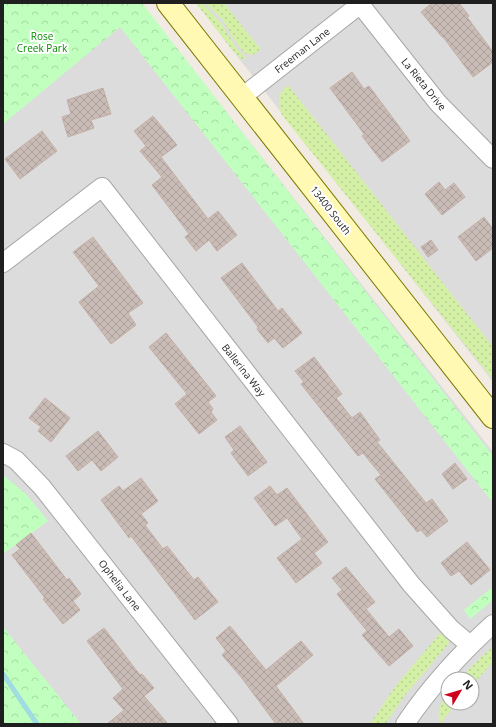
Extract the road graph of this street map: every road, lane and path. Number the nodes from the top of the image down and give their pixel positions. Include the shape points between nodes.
1 (168, 3) edge
2 (360, 4) edge
3 (242, 97) junction
4 (493, 159) edge
5 (3, 264) edge
6 (493, 417) edge
7 (3, 453) edge
8 (493, 624) edge
9 (470, 645) junction
10 (409, 723) edge
11 (229, 724) edge

1 - 3 main road, 13400 South
2 - 3 street, Freeman Lane
2 - 4 street, La Rieta Drive via 438,103
3 - 6 main road, 13400 South
5 - 9 street, Ballerina Way via 102,187 411,584 451,629
7 - 11 street, Ophelia Lane via 16,460 42,487
8 - 9 street
9 - 10 street via 436,682

